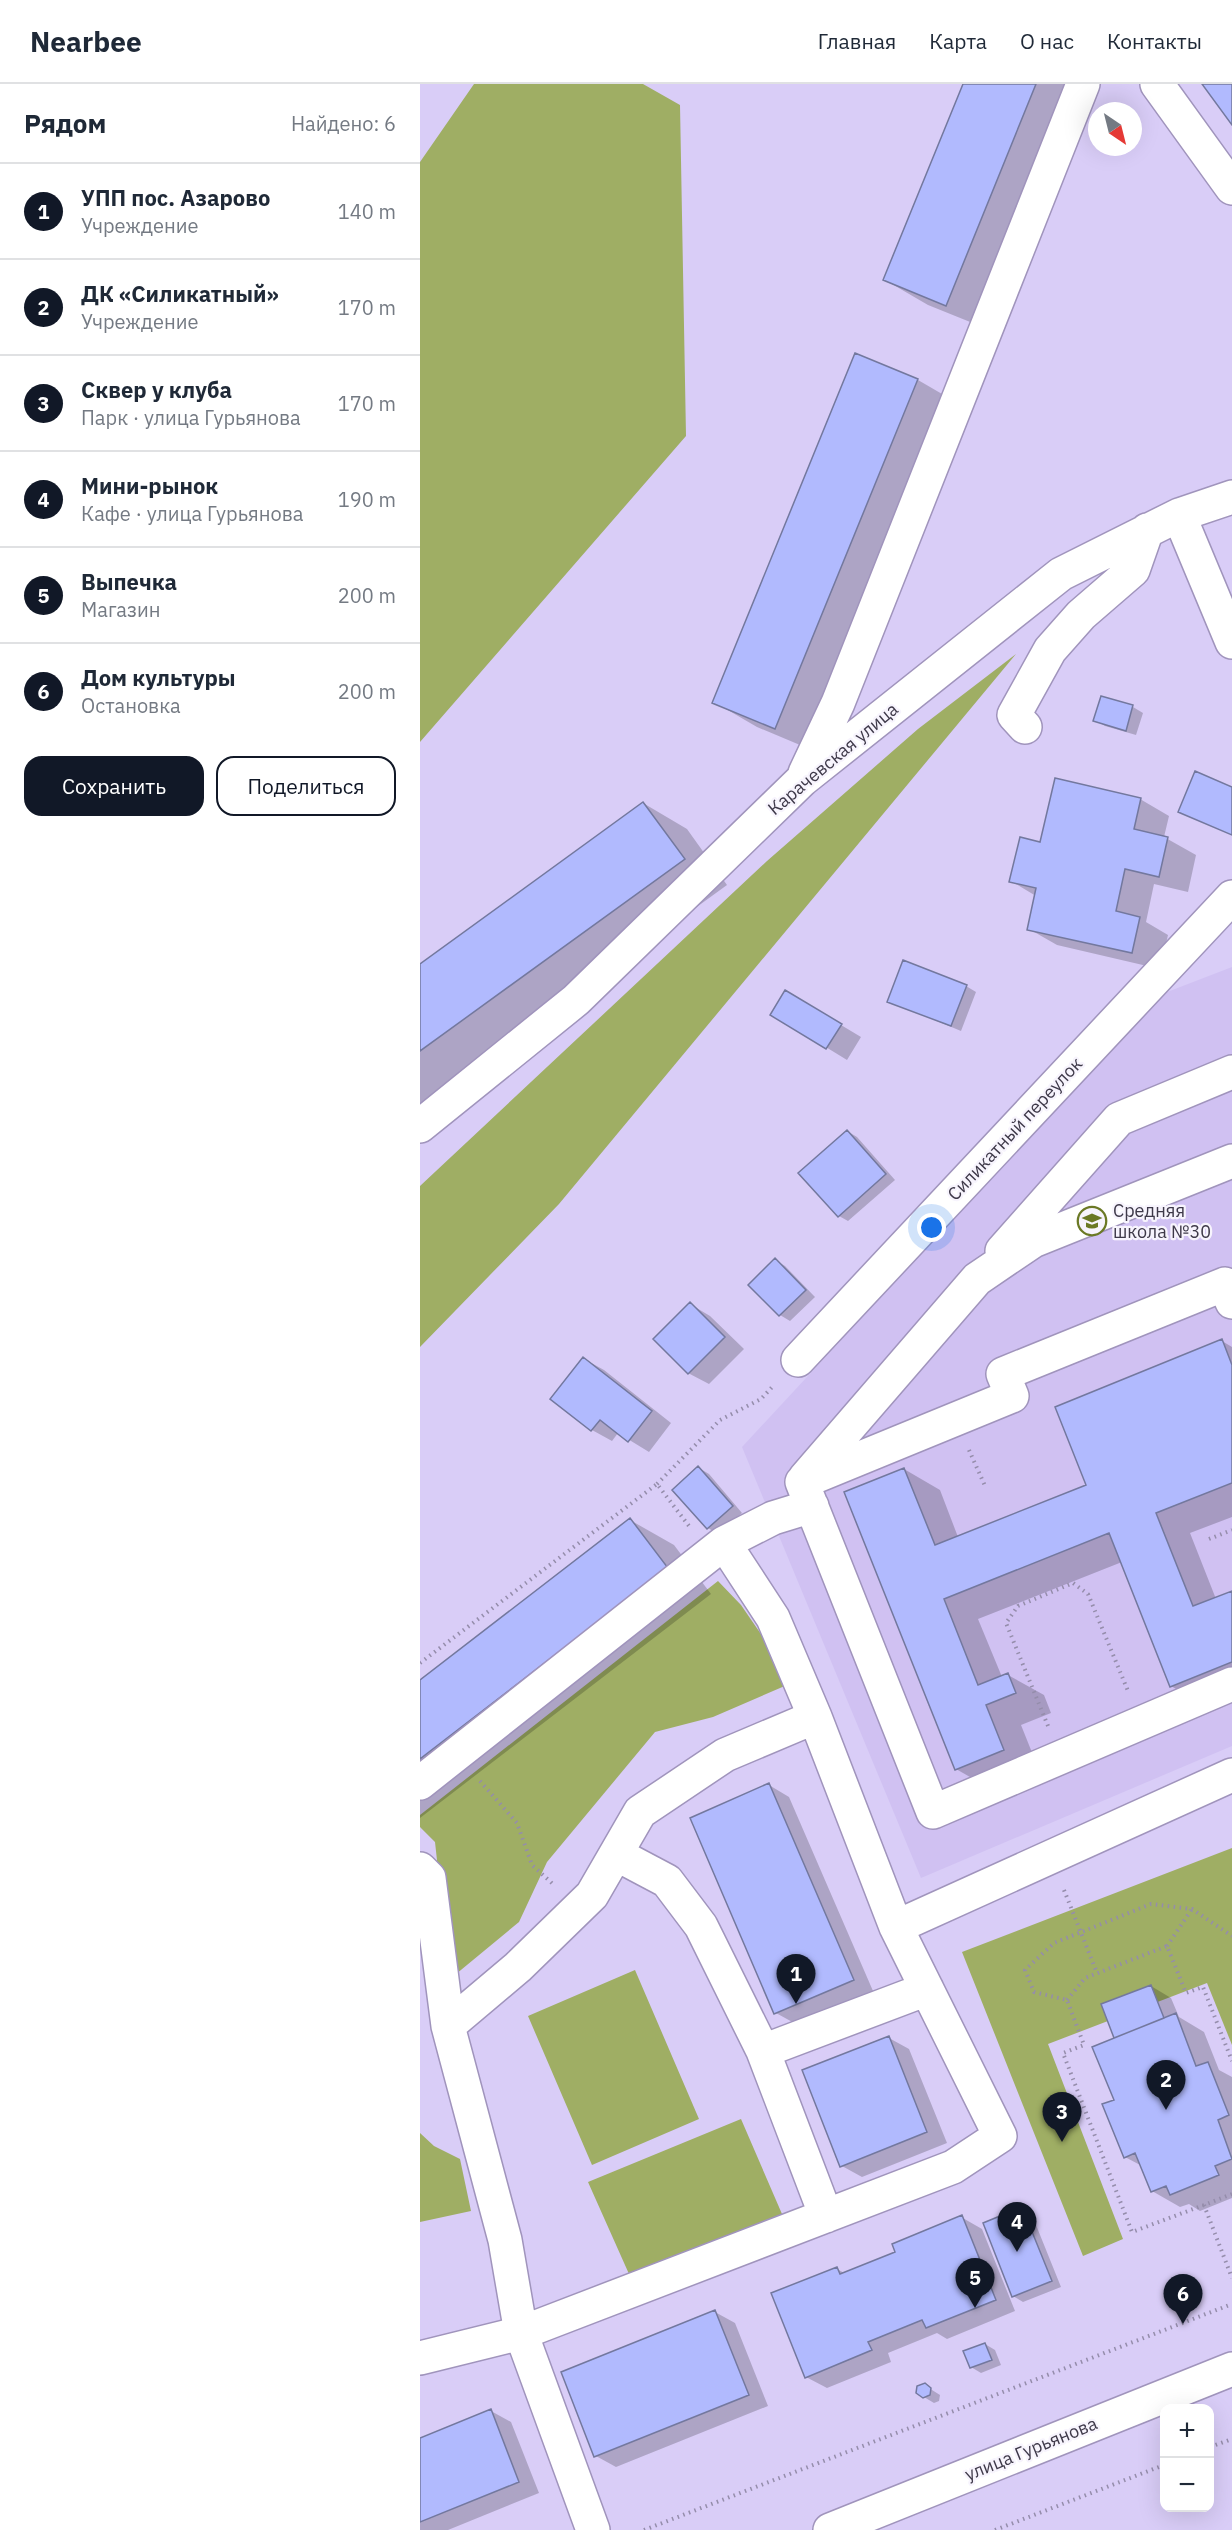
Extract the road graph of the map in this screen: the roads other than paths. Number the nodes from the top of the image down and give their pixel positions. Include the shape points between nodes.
1 (1083, 84) edge
2 (1157, 84) edge
3 (1232, 188) edge
4 (1232, 496) edge
5 (1179, 515) junction
6 (1147, 530) junction
7 (1232, 642) edge
8 (1025, 727) dead end
9 (802, 780) junction
10 (1232, 897) edge
11 (1232, 1072) edge
12 (420, 1126) edge
13 (1232, 1161) edge
14 (977, 1279) junction
15 (1232, 1302) edge
16 (798, 1360) road end
17 (807, 1494) junction
18 (717, 1549) junction
19 (1232, 1684) edge
20 (815, 1717) junction
21 (1232, 1775) edge
22 (420, 1783) edge
23 (616, 1854) junction
24 (420, 1869) edge
25 (896, 1927) junction
26 (927, 1989) junction
27 (448, 2026) junction
28 (763, 2051) junction
29 (826, 2216) junction
30 (521, 2333) junction
31 (420, 2358) edge
32 (1232, 2369) edge
33 (593, 2530) edge
34 (830, 2530) edge

1 - 9 street via 838,703
2 - 3 street
4 - 5 street, Карачевская улица
5 - 6 street, Карачевская улица
5 - 7 street
6 - 8 street via 1133,570 1050,650 1014,715
6 - 9 street, Карачевская улица via 1061,574
9 - 12 street, Карачевская улица via 576,1000
10 - 16 street, Силикатный переулок
11 - 14 street via 1119,1119
13 - 14 street via 1034,1242
14 - 17 street
15 - 17 street via 1225,1284 1003,1374 1012,1396
17 - 18 street
17 - 19 street via 933,1812
18 - 20 street via 773,1618
18 - 22 street
20 - 23 street via 725,1755 640,1812
20 - 25 street
21 - 25 street
23 - 27 street via 592,1895 518,1967
23 - 28 street via 667,1881 701,1926
24 - 27 street via 429,1878
25 - 26 street
26 - 28 street
26 - 29 street via 1000,2136 953,2167
27 - 30 street via 505,2240
28 - 29 street
29 - 30 street
30 - 31 street
30 - 33 street
32 - 34 street, улица Гурьянова

